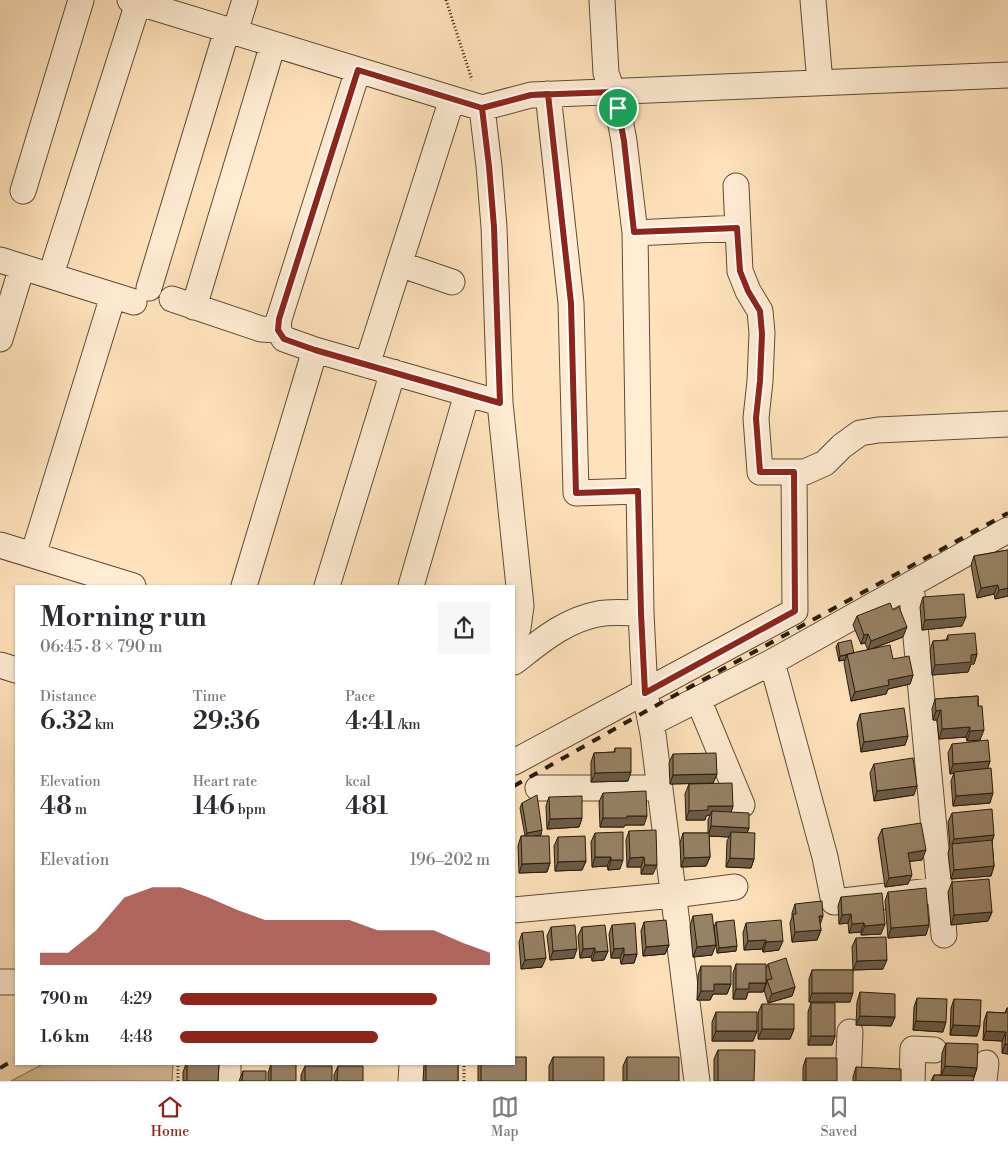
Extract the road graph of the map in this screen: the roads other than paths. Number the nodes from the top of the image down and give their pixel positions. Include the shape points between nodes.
1 (81, 0) edge
2 (246, 0) edge
3 (602, 0) edge
4 (813, 0) edge
5 (136, 1) edge
6 (231, 31) junction
7 (273, 44) junction
8 (358, 70) junction
9 (1008, 75) edge
10 (820, 83) junction
11 (613, 92) junction
12 (548, 94) junction
13 (452, 99) junction
14 (482, 108) junction
15 (736, 186) dead end
16 (23, 191) dead end
17 (737, 228) junction
18 (634, 232) junction
19 (55, 262) dead end
20 (11, 264) edge
21 (399, 264) junction
22 (452, 282) dead end
23 (132, 295) junction
24 (278, 330) junction
25 (0, 339) edge
26 (315, 350) junction
27 (367, 365) junction
28 (393, 372) junction
29 (468, 394) junction
30 (500, 403) junction
31 (1008, 424) edge
32 (794, 472) junction
33 (638, 491) junction
34 (1008, 530) edge
35 (0, 545) edge
36 (33, 555) junction
37 (911, 584) junction
38 (130, 585) edge
39 (244, 585) edge
40 (327, 585) edge
41 (411, 585) edge
42 (641, 613) junction
43 (515, 633) edge
44 (515, 661) edge
45 (772, 662) junction
46 (0, 665) edge
47 (15, 670) edge
48 (645, 693) junction
49 (698, 699) junction
50 (651, 723) junction
51 (515, 761) edge
52 (538, 788) dead end
53 (660, 788) junction
54 (742, 805) dead end
55 (735, 887) dead end
56 (940, 890) junction
57 (674, 895) junction
58 (515, 910) edge
59 (944, 936) dead end
60 (0, 982) edge
61 (15, 982) edge
62 (850, 1032) dead end
63 (934, 1050) dead end
64 (228, 1065) edge
65 (412, 1065) edge
66 (228, 1081) edge
67 (411, 1081) edge
68 (697, 1081) edge
69 (848, 1081) edge
70 (912, 1081) edge

1 - 16 street
2 - 6 street
3 - 11 street via 606,73
4 - 10 street
5 - 6 street
5 - 19 street
6 - 7 street
6 - 23 street
7 - 8 street
7 - 24 street via 183,303 261,329
8 - 13 street
8 - 24 street
9 - 10 street
10 - 11 street
11 - 12 street
11 - 18 street via 624,141
12 - 14 street via 531,95
12 - 33 street via 571,303 576,493
13 - 14 street
13 - 21 street
14 - 30 street via 494,227
15 - 17 street
17 - 18 street
17 - 32 street via 740,271 760,311 762,334 756,418 760,472
18 - 33 street
20 - 23 street
20 - 25 street
21 - 22 street
21 - 27 street
23 - 36 street
24 - 26 street via 284,339
26 - 27 street
26 - 39 street
27 - 28 street
28 - 29 street
28 - 40 street
29 - 30 street
29 - 41 street
30 - 43 street via 521,606
31 - 32 street via 860,433 824,463 805,472
32 - 48 street via 795,611
33 - 42 street
34 - 37 street
35 - 36 street
36 - 38 street
37 - 45 street
37 - 56 street
42 - 44 street via 599,614 575,620
42 - 48 street
45 - 49 street
45 - 56 street via 825,857 834,902
46 - 47 street
48 - 50 street
48 - 51 street
49 - 50 street
49 - 54 street
50 - 53 street
52 - 53 street
53 - 57 street
55 - 57 street
56 - 59 street
57 - 58 street
57 - 68 street
60 - 61 street
62 - 69 street
63 - 70 street via 913,1049
64 - 66 street
65 - 67 street

